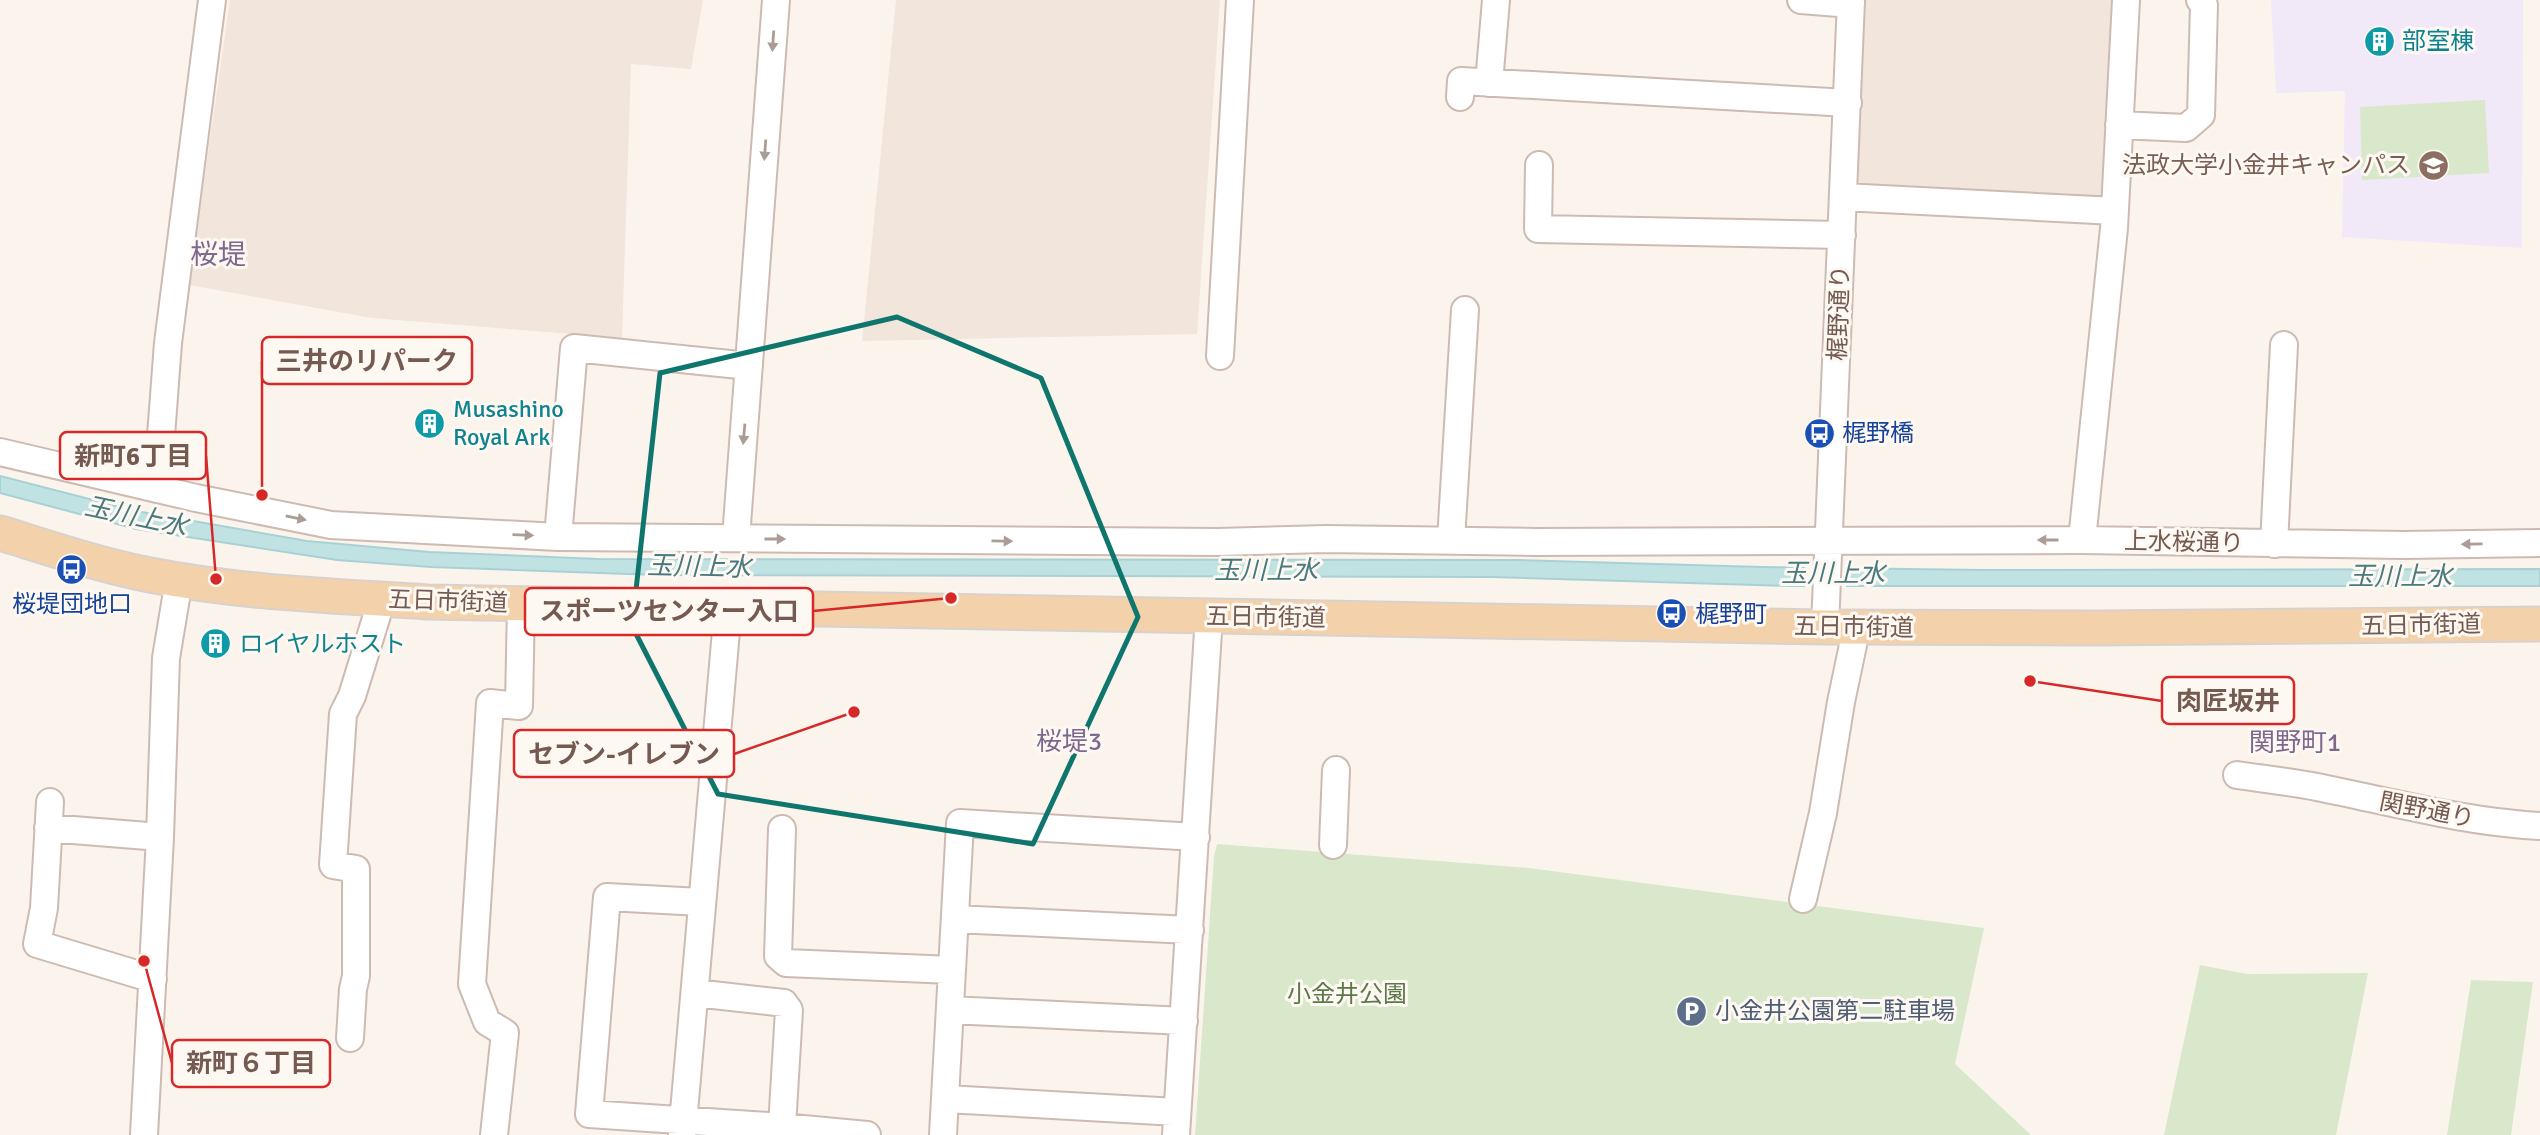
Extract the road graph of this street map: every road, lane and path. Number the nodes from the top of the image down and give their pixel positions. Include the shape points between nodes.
1 (212, 0) edge
2 (776, 0) edge
3 (1240, 0) edge
4 (1496, 0) edge
5 (1801, 0) edge
6 (2126, 0) edge
7 (2200, 0) edge
8 (1851, 2) edge
9 (1489, 83) junction
10 (1460, 97) dead end
11 (1848, 103) junction
12 (2119, 125) junction
13 (1539, 165) dead end
14 (1843, 197) junction
15 (2115, 211) junction
16 (1842, 235) junction
17 (1465, 310) dead end
18 (2284, 345) dead end
19 (1220, 356) dead end
20 (749, 366) junction
21 (0, 452) edge
22 (158, 489) junction
23 (0, 533) edge
24 (558, 537) junction
25 (736, 538) junction
26 (1451, 540) junction
27 (2082, 540) junction
28 (2540, 543) edge
29 (2274, 544) junction
30 (1828, 547) junction
31 (180, 580) junction
32 (382, 599) junction
33 (521, 603) junction
34 (728, 608) junction
35 (1209, 616) junction
36 (1835, 616) junction
37 (2540, 624) edge
38 (1336, 770) dead end
39 (2237, 775) dead end
40 (50, 802) dead end
41 (2540, 826) edge
42 (48, 828) junction
43 (782, 829) dead end
44 (160, 837) junction
45 (1196, 837) junction
46 (1332, 845) dead end
47 (1803, 899) dead end
48 (701, 902) junction
49 (955, 919) junction
50 (1190, 930) junction
51 (952, 970) junction
52 (153, 979) junction
53 (695, 993) junction
54 (950, 1010) junction
55 (1184, 1021) junction
56 (350, 1038) dead end
57 (946, 1099) junction
58 (1176, 1123) edge
59 (782, 1127) junction
60 (683, 1128) edge
61 (144, 1135) edge
62 (494, 1135) edge
63 (867, 1135) edge
64 (943, 1135) edge

1 - 22 street via 168,343
2 -> 20 street
3 - 19 street
4 - 9 street
5 - 8 street
6 - 12 street
7 - 12 street via 2204,5 2201,115 2186,128
8 - 11 street, 梶野通り
9 - 10 street via 1461,81
9 - 11 street
11 - 14 street, 梶野通り
12 - 15 street
13 - 16 street via 1538,229
14 - 15 street
14 - 16 street, 梶野通り
15 - 27 street
16 - 30 street, 梶野通り
17 - 26 street
18 - 29 street
20 - 24 street via 574,348
20 -> 25 street
21 - 22 street, 上水桜通り
22 -> 24 street, 上水桜通り via 331,525
23 - 31 main road, 五日市街道
24 - 25 street, 上水桜通り
25 -> 26 street, 上水桜通り
26 - 30 street, 上水桜通り
27 - 29 street, 上水桜通り
27 -> 30 street, 上水桜通り
28 -> 29 street, 上水桜通り
30 - 36 street, 梶野通り
31 - 32 main road, 五日市街道
31 - 44 street via 166,658
32 - 33 main road, 五日市街道
32 - 56 street via 343,714 333,865 356,869 356,976
33 - 34 main road, 五日市街道
33 - 62 street via 519,706 490,703 472,984 487,1022 506,1033
34 - 35 main road, 五日市街道
34 - 48 street
35 - 36 main road, 五日市街道
35 - 45 street
36 - 37 main road, 五日市街道 via 2109,628
36 - 47 street, 梶野通り via 1853,645
38 - 46 street
39 - 41 street, 関野通り via 2444,815
40 - 42 street
42 - 44 street
42 - 52 street via 44,908 37,944
43 - 51 street via 778,956 786,963
44 - 52 street
45 - 49 street via 960,823
45 - 50 street
48 - 53 street
48 - 60 street via 607,897 590,1100 589,1114
49 - 50 street
49 - 51 street
50 - 55 street
51 - 54 street
52 - 61 street
53 - 59 street via 784,1003 789,1010
53 - 60 street
54 - 55 street
54 - 57 street
55 - 58 street
57 - 58 street
57 - 64 street
59 - 60 street
59 - 63 street

